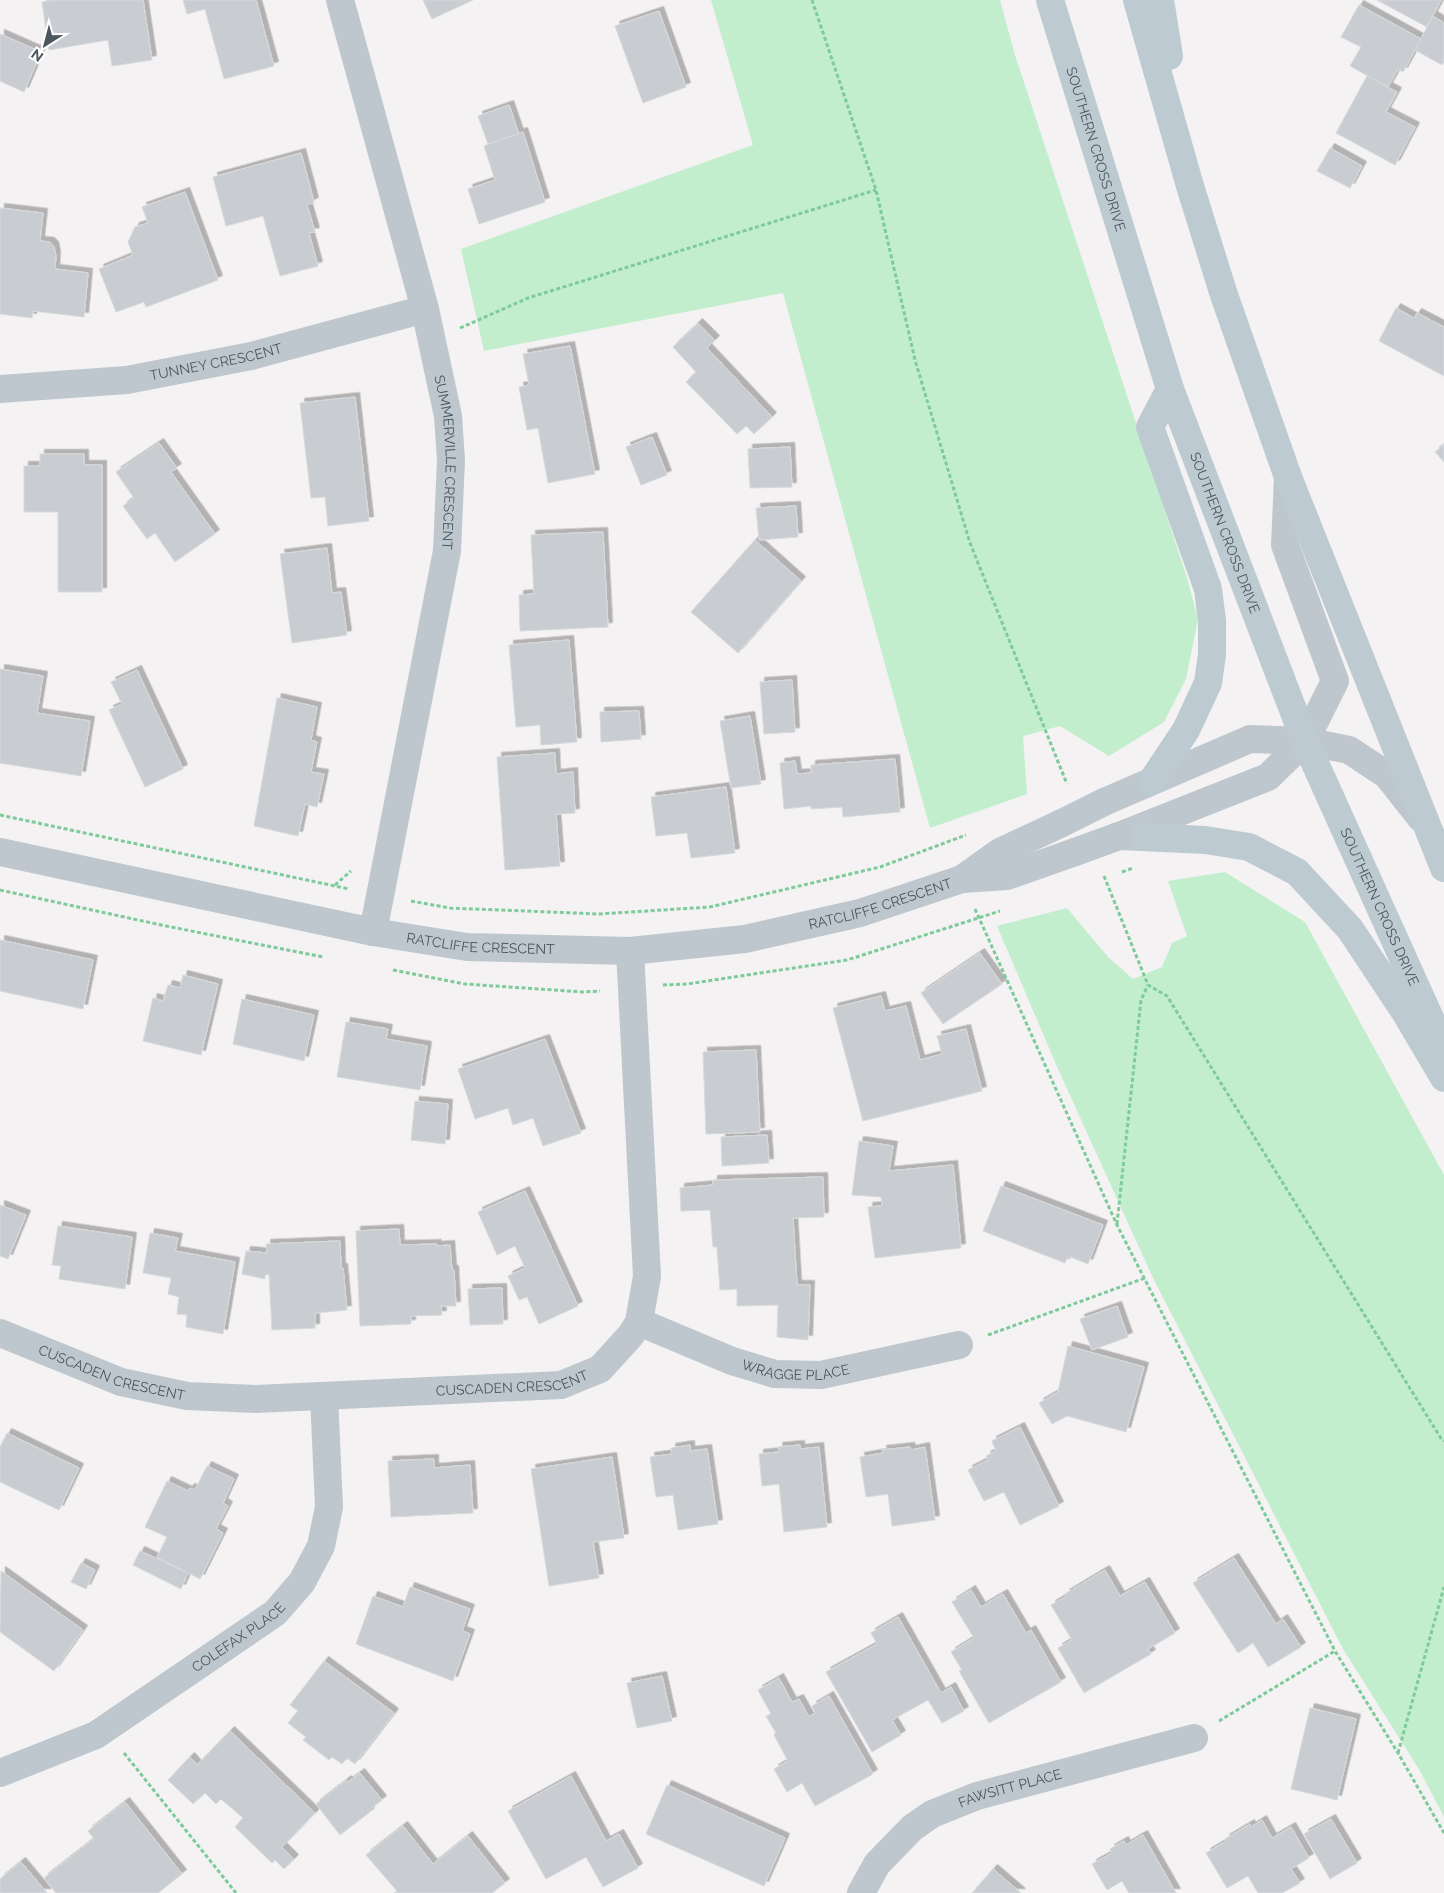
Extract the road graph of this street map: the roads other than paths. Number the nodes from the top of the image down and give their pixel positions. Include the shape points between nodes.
1 (340, 0) edge
2 (1050, 0) edge
3 (1137, 0) edge
4 (1160, 0) edge
5 (1190, 186) junction
6 (425, 309) junction
7 (1170, 388) junction
8 (0, 389) edge
9 (1288, 477) junction
10 (1305, 741) junction
11 (1152, 781) junction
12 (1428, 827) junction
13 (1119, 836) junction
14 (0, 852) edge
15 (1444, 868) edge
16 (962, 880) junction
17 (373, 932) junction
18 (630, 951) junction
19 (1444, 1049) edge
20 (1444, 1078) edge
21 (638, 1322) junction
22 (0, 1333) edge
23 (959, 1345) road end
24 (324, 1396) junction
25 (1194, 1738) road end
26 (0, 1774) edge
27 (861, 1893) edge

1 - 6 street, SUMMERVILLE CRESCENT
2 - 7 main road, SOUTHERN CROSS DRIVE
3 - 5 main road
4 - 5 main road
5 - 9 main road
6 - 8 street, TUNNEY CRESCENT via 213,364 127,380
6 - 17 street, SUMMERVILLE CRESCENT via 448,416 451,460 447,551
7 - 10 main road, SOUTHERN CROSS DRIVE
7 - 11 main road via 1150,427 1208,589 1212,654 1208,682 1186,730
9 - 10 street, RATCLIFFE CRESCENT via 1285,545 1335,681
9 - 12 main road
10 - 11 street, RATCLIFFE CRESCENT via 1250,739
10 - 12 street, RATCLIFFE CRESCENT via 1349,750 1387,775
10 - 13 street, RATCLIFFE CRESCENT via 1268,777
10 - 19 main road, SOUTHERN CROSS DRIVE
11 - 16 street, RATCLIFFE CRESCENT, bridge via 1000,852
12 - 15 main road
13 - 16 street, RATCLIFFE CRESCENT, bridge via 1007,876
13 - 20 main road via 1205,840 1249,847 1297,872 1350,929
14 - 17 street, RATCLIFFE CRESCENT
16 - 18 street, RATCLIFFE CRESCENT via 860,913 745,939
17 - 18 street, RATCLIFFE CRESCENT via 467,947
18 - 21 street, CUSCADEN CRESCENT via 646,1276
21 - 23 street, WRAGGE PLACE via 732,1362 775,1374 821,1375
21 - 24 street, CUSCADEN CRESCENT via 631,1335 600,1369 561,1385
22 - 24 street, CUSCADEN CRESCENT via 121,1382 187,1396 256,1399
24 - 26 street, COLEFAX PLACE via 329,1507 321,1546 302,1582 275,1613 96,1735
25 - 27 street, FAWSITT PLACE via 977,1796 932,1814 912,1828 877,1864

